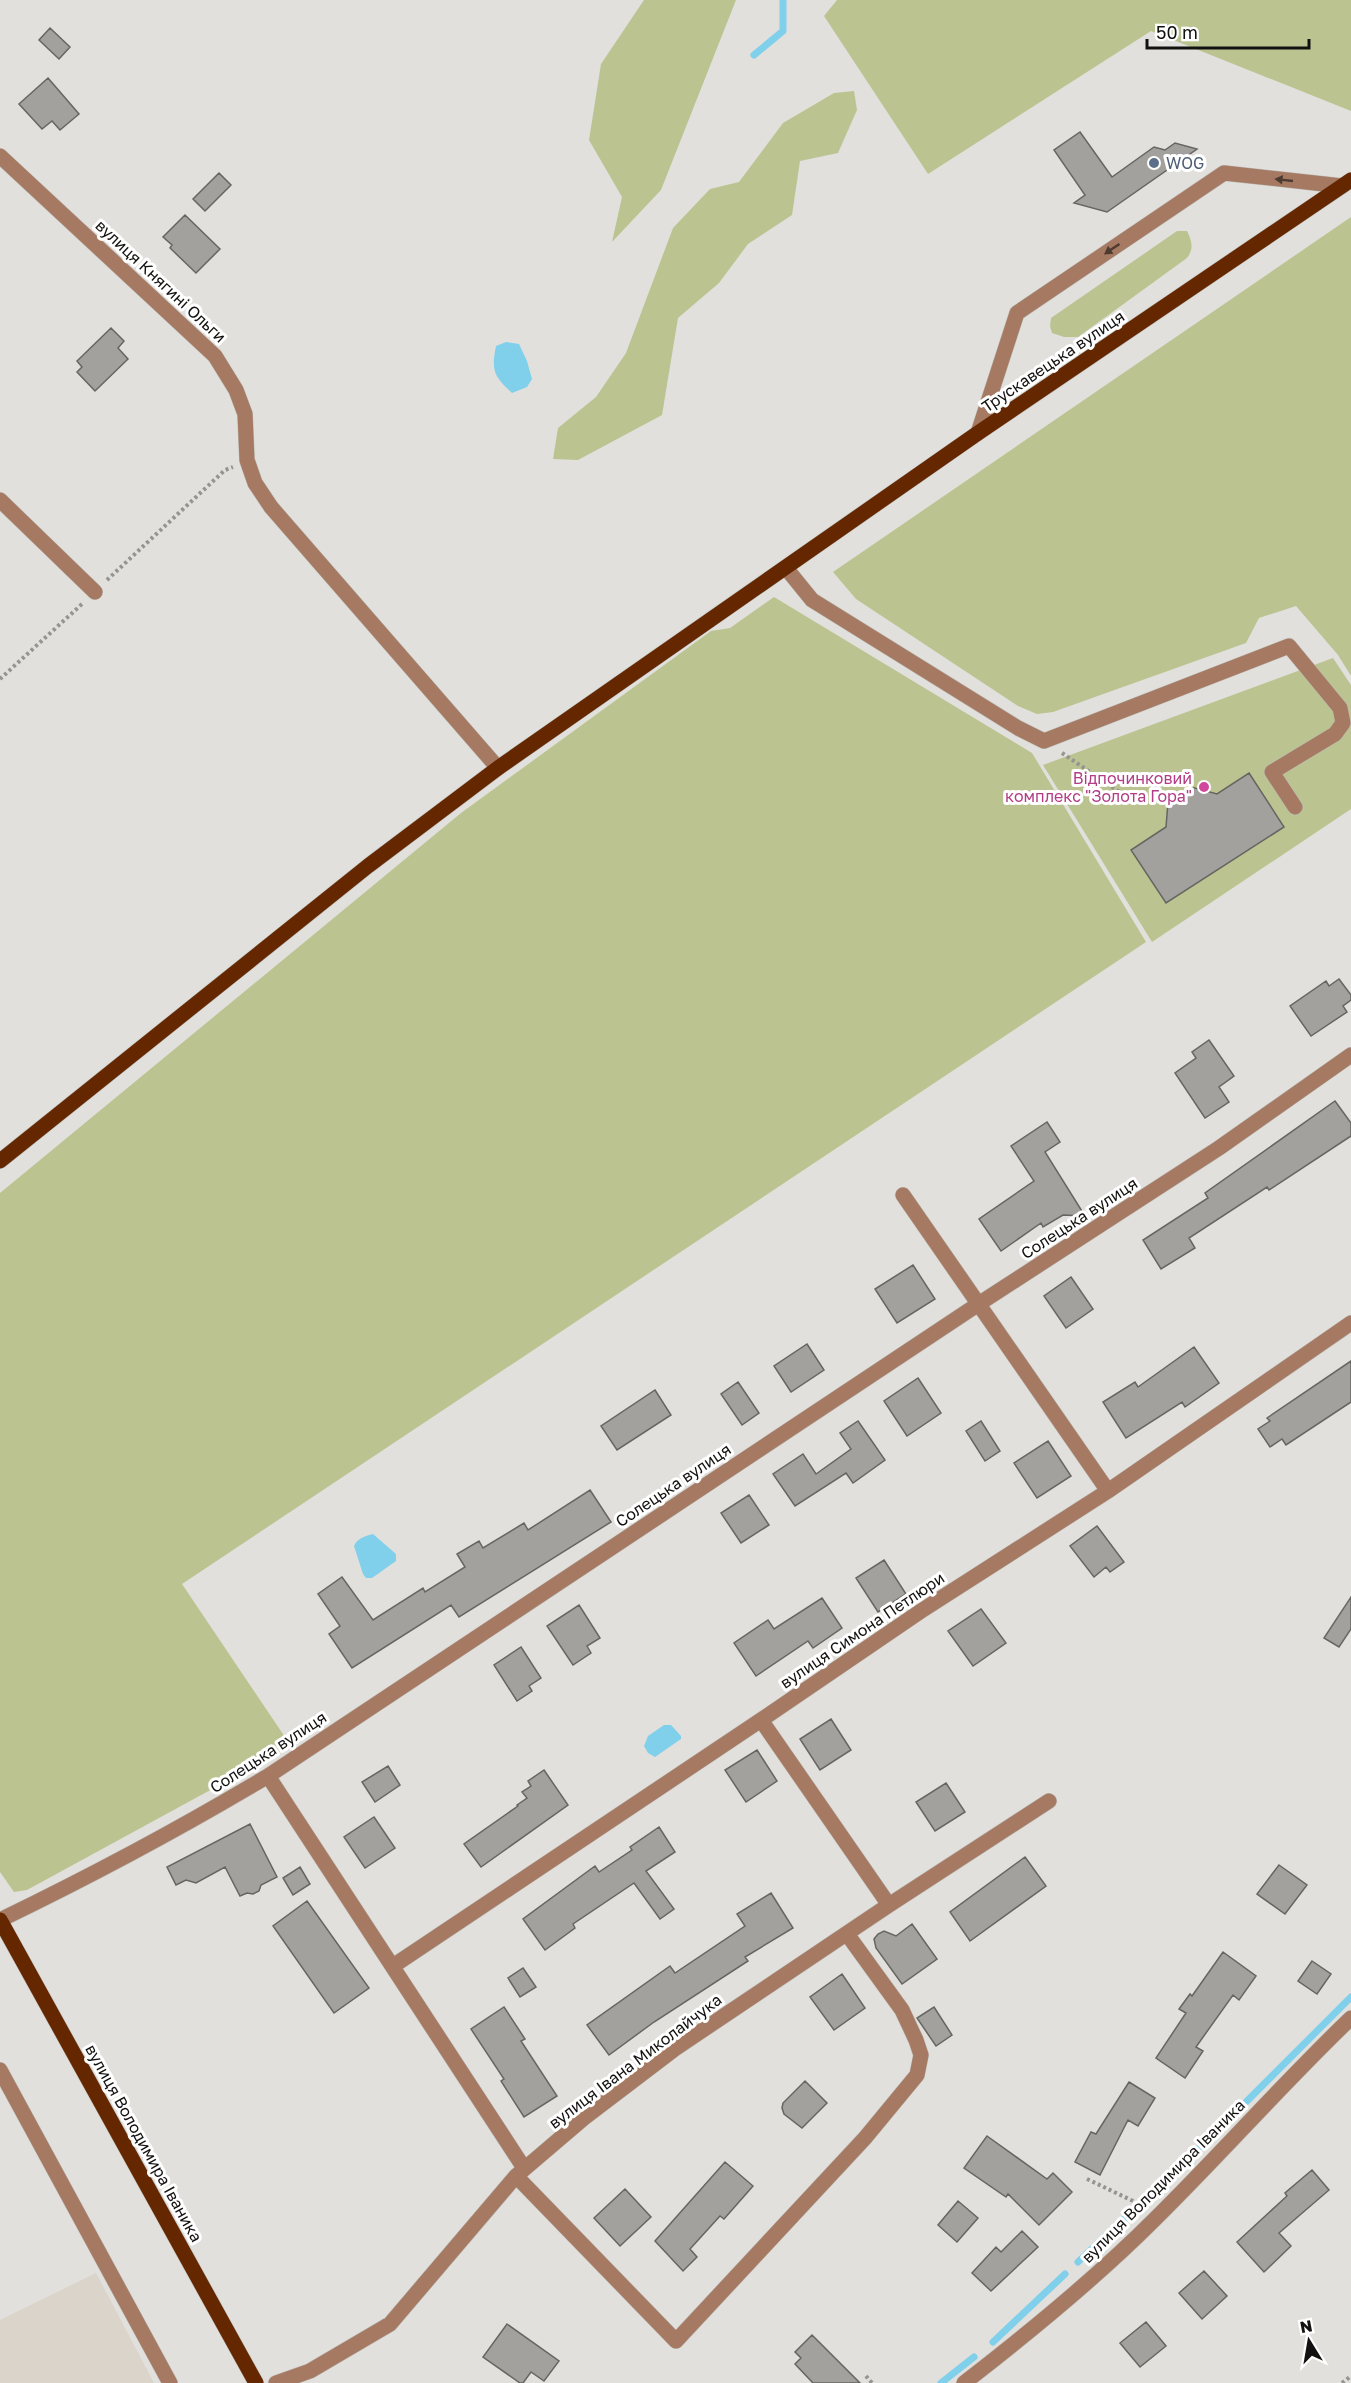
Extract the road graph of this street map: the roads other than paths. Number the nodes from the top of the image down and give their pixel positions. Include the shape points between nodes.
1 (0, 156) edge
2 (1346, 183) edge
3 (978, 433) junction
4 (0, 500) edge
5 (786, 568) junction
6 (95, 592) road end
7 (498, 768) junction
8 (1296, 807) dead end
9 (1351, 1055) edge
10 (0, 1161) edge
11 (903, 1195) dead end
12 (977, 1305) junction
13 (1351, 1323) edge
14 (1108, 1491) junction
15 (761, 1720) junction
16 (268, 1776) junction
17 (1048, 1801) dead end
18 (889, 1905) junction
19 (0, 1920) edge
20 (847, 1934) junction
21 (393, 1966) junction
22 (1351, 2018) edge
23 (0, 2070) edge
24 (520, 2172) junction
25 (170, 2383) edge
26 (256, 2383) edge
27 (276, 2383) edge
28 (964, 2383) edge

1 - 7 street, вулиця Княгині Ольги via 215,356 236,390 245,414 247,460 255,483 271,507
2 - 3 main road, Трускавецька вулиця
2 -> 3 street via 1224,173 1017,313
3 - 5 main road, Трускавецька вулиця
4 - 6 street
5 - 7 main road, Трускавецька вулиця
5 - 8 street via 812,600 1044,741 1288,646 1340,708 1343,723 1335,735 1272,772
7 - 10 main road, Трускавецька вулиця via 368,866
9 - 12 street, Солецька вулиця via 1219,1148
11 - 12 street
12 - 14 street
12 - 16 street, Солецька вулиця
13 - 14 street, вулиця Симона Петлюри
14 - 15 street, вулиця Симона Петлюри
15 - 18 street
15 - 21 street, вулиця Симона Петлюри
16 - 19 street, Солецька вулиця
16 - 21 street
17 - 18 street, вулиця Івана Миколайчука
18 - 20 street, вулиця Івана Миколайчука
19 - 26 main road, вулиця Володимира Іваника
20 - 24 street, вулиця Івана Миколайчука via 676,2048
20 - 24 street via 902,2010 921,2055 917,2075 865,2138 676,2341
21 - 24 street
22 - 28 street, вулиця Володимира Іваника via 1154,2221 1088,2282
23 - 25 street
24 - 27 street, вулиця Івана Миколайчука via 390,2324 310,2371

